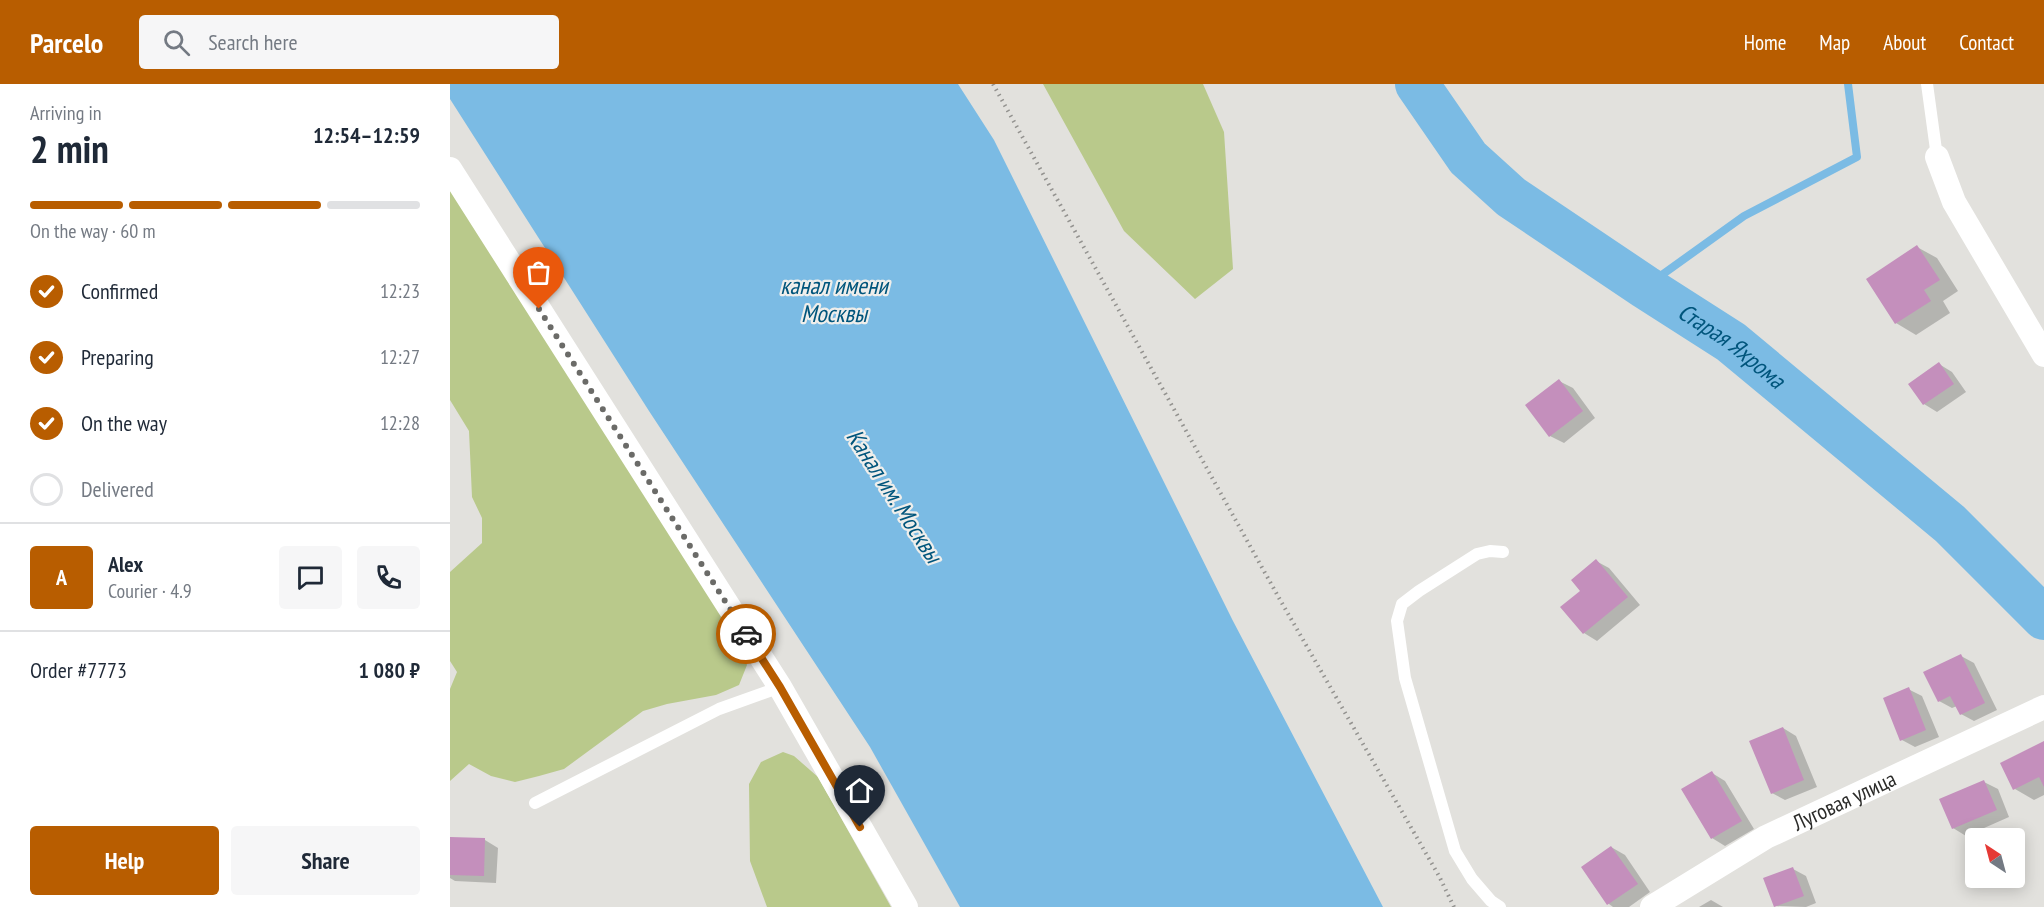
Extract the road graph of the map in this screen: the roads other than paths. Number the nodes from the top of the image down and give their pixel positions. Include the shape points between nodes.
1 (1927, 84) edge
2 (1937, 157) joint
3 (450, 170) edge
4 (2044, 356) edge
5 (1503, 552) dead end
6 (785, 685) junction
7 (2044, 707) edge
8 (535, 803) dead end
9 (906, 907) edge
10 (1500, 907) edge
11 (1652, 907) edge

1 - 2 lane
2 - 4 street via 1954,202
3 - 6 street
5 - 10 lane via 1477,554 1419,591 1402,604 1397,621 1406,678 1455,851 1472,879
6 - 8 lane via 719,710
6 - 9 street
7 - 11 street, Луговая улица via 1766,837

